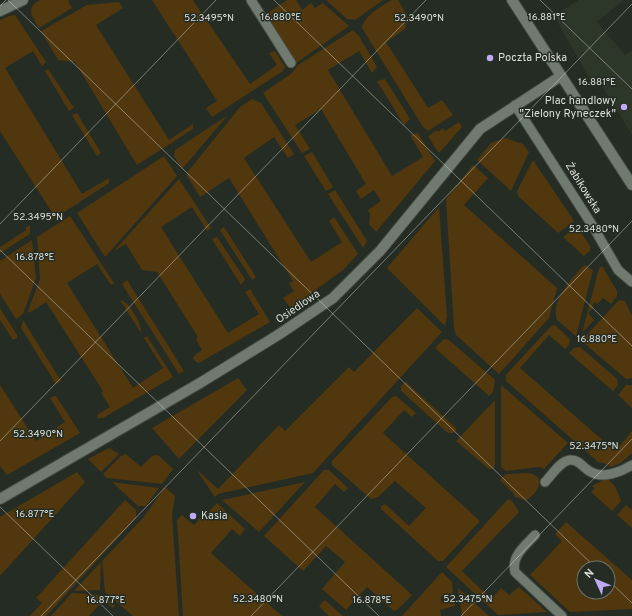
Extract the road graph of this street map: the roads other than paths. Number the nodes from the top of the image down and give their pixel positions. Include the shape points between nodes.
1 (22, 0) edge
2 (516, 1) edge
3 (255, 2) edge
4 (0, 11) edge
5 (291, 63) dead end
6 (561, 76) junction
7 (515, 105) junction
8 (632, 185) edge
9 (632, 282) edge
10 (632, 465) edge
11 (545, 482) dead end
12 (0, 499) edge
13 (535, 536) dead end
14 (562, 616) edge

1 - 4 street
2 - 6 street
3 - 5 lane
6 - 7 street, Osiedlowa
6 - 8 street
7 - 9 lane, Żabikowska via 588,218 618,270
7 - 12 street, Osiedlowa via 487,123 474,135 380,251 333,298 200,383
10 - 11 lane via 615,473 598,474 570,460 562,464
13 - 14 lane via 517,555 514,561 515,572

